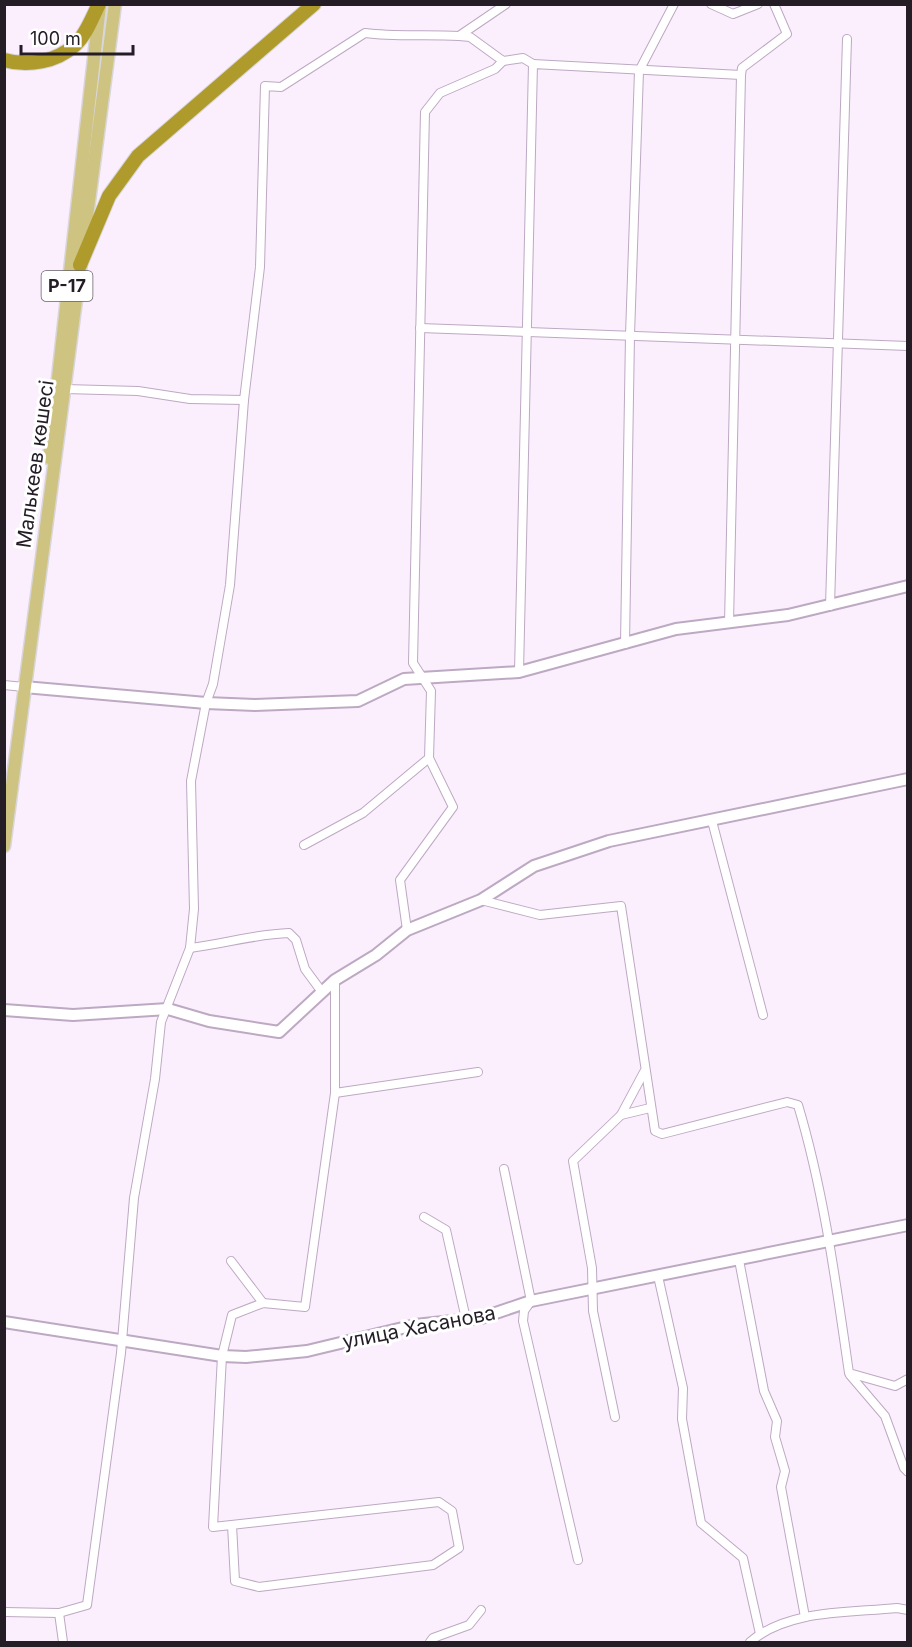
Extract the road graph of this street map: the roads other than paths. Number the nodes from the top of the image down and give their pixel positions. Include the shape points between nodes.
1 (100, 4) edge
2 (115, 4) edge
3 (314, 4) edge
4 (506, 4) edge
5 (674, 4) edge
6 (711, 4) edge
7 (758, 4) edge
8 (774, 4) edge
9 (725, 8) edge
10 (459, 36) junction
11 (847, 39) dead end
12 (4, 60) edge
13 (503, 61) junction
14 (533, 64) junction
15 (639, 70) junction
16 (741, 75) junction
17 (80, 266) junction
18 (420, 328) junction
19 (528, 333) junction
20 (630, 335) junction
21 (734, 340) junction
22 (836, 342) junction
23 (908, 346) edge
24 (65, 389) junction
25 (244, 400) junction
26 (41, 567) junction
27 (908, 586) edge
28 (830, 606) junction
29 (729, 623) junction
30 (625, 644) junction
31 (413, 663) junction
32 (519, 672) junction
33 (443, 676) junction
34 (422, 677) junction
35 (404, 679) junction
36 (4, 685) edge
37 (24, 687) junction
38 (430, 691) junction
39 (206, 703) junction
40 (429, 758) junction
41 (908, 778) edge
42 (712, 821) junction
43 (304, 845) dead end
44 (4, 846) edge
45 (481, 900) junction
46 (407, 930) junction
47 (190, 948) junction
48 (335, 980) junction
49 (322, 992) junction
50 (168, 1009) junction
51 (4, 1010) edge
52 (763, 1015) dead end
53 (478, 1072) dead end
54 (644, 1072) junction
55 (334, 1093) junction
56 (650, 1108) junction
57 (621, 1114) junction
58 (504, 1169) dead end
59 (424, 1217) dead end
60 (908, 1225) edge
61 (829, 1239) junction
62 (739, 1260) junction
63 (231, 1261) dead end
64 (658, 1276) junction
65 (593, 1290) junction
66 (531, 1301) junction
67 (263, 1303) junction
68 (466, 1319) junction
69 (4, 1322) edge
70 (123, 1341) junction
71 (222, 1356) junction
72 (849, 1373) junction
73 (908, 1379) edge
74 (615, 1417) dead end
75 (908, 1472) edge
76 (232, 1525) junction
77 (579, 1560) dead end
78 (481, 1610) dead end
79 (908, 1610) edge
80 (4, 1612) edge
81 (59, 1613) junction
82 (805, 1617) junction
83 (760, 1634) junction
84 (63, 1642) edge
85 (430, 1642) edge
86 (750, 1642) edge

1 - 12 highway via 75,45 59,55 40,62 18,64
1 - 26 main road, P-17 via 51,422
2 - 17 main road, P-17
3 - 17 highway via 138,156 109,196
4 - 10 street
5 - 15 street
6 - 9 street
7 - 9 street via 733,14
8 - 16 street via 787,34 742,68
10 - 13 street via 470,37
10 - 25 street via 364,33 281,87 265,86 260,267
11 - 22 street
13 - 14 street via 523,58
13 - 18 street via 495,69 440,93 425,112
14 - 15 street
14 - 19 street
15 - 16 street
15 - 20 street
16 - 21 street
17 - 24 main road, Малькеев көшесі
18 - 19 street
18 - 31 street
19 - 20 street
19 - 32 street
20 - 21 street
20 - 30 street
21 - 22 street
21 - 29 street
22 - 23 street
22 - 28 street
24 - 25 street
24 - 26 main road, Малькеев көшесі
25 - 39 street via 230,585 213,684
26 - 37 main road, Малькеев көшесі
27 - 28 street
28 - 29 street
29 - 30 street via 676,629
30 - 32 street
31 - 34 street
31 - 35 street
32 - 33 street
33 - 34 street
33 - 38 street
34 - 35 street
34 - 38 street
35 - 39 street via 358,701
36 - 37 street
37 - 39 street
37 - 44 main road, Малькеев көшесі
38 - 40 street
39 - 47 street via 191,781 194,909
40 - 43 street via 363,813
40 - 46 street via 453,807 400,880
41 - 42 street
42 - 45 street via 609,841 534,866
42 - 52 street
45 - 46 street
45 - 54 street via 540,915 621,906
46 - 48 street
47 - 49 street via 224,944 257,934 289,933 296,940 305,969
47 - 50 street
48 - 49 street
48 - 55 street
49 - 50 street via 279,1032 209,1021
50 - 51 street via 73,1015
50 - 70 street via 161,1022 134,1198
53 - 55 street
54 - 56 street
54 - 57 street
55 - 67 street via 305,1307
56 - 57 street
56 - 61 street via 655,1131 662,1134 787,1102 798,1105 813,1155
57 - 65 street via 573,1161
58 - 66 street
59 - 68 street via 446,1230
60 - 61 street, улица Хасанова
61 - 62 street, улица Хасанова
61 - 72 street
62 - 64 street, улица Хасанова
62 - 82 street via 764,1391 777,1421 775,1437 785,1471 781,1487
63 - 67 street
64 - 65 street, улица Хасанова
64 - 83 street via 683,1388 682,1419 701,1523 743,1558
65 - 66 street, улица Хасанова
65 - 74 street via 593,1311
66 - 68 street, улица Хасанова via 481,1318
66 - 77 street via 523,1321
67 - 71 street via 232,1315
68 - 71 street, улица Хасанова via 415,1325 308,1351
69 - 70 street, улица Хасанова
70 - 71 street, улица Хасанова
70 - 81 street via 87,1605
71 - 76 street via 213,1527
72 - 73 street via 895,1386
72 - 75 street via 885,1416
76 - 76 street via 439,1502 452,1511 459,1548 433,1564 259,1587 235,1581
78 - 85 street via 469,1625
79 - 82 street
80 - 81 street
81 - 84 street
82 - 83 street
83 - 86 street

